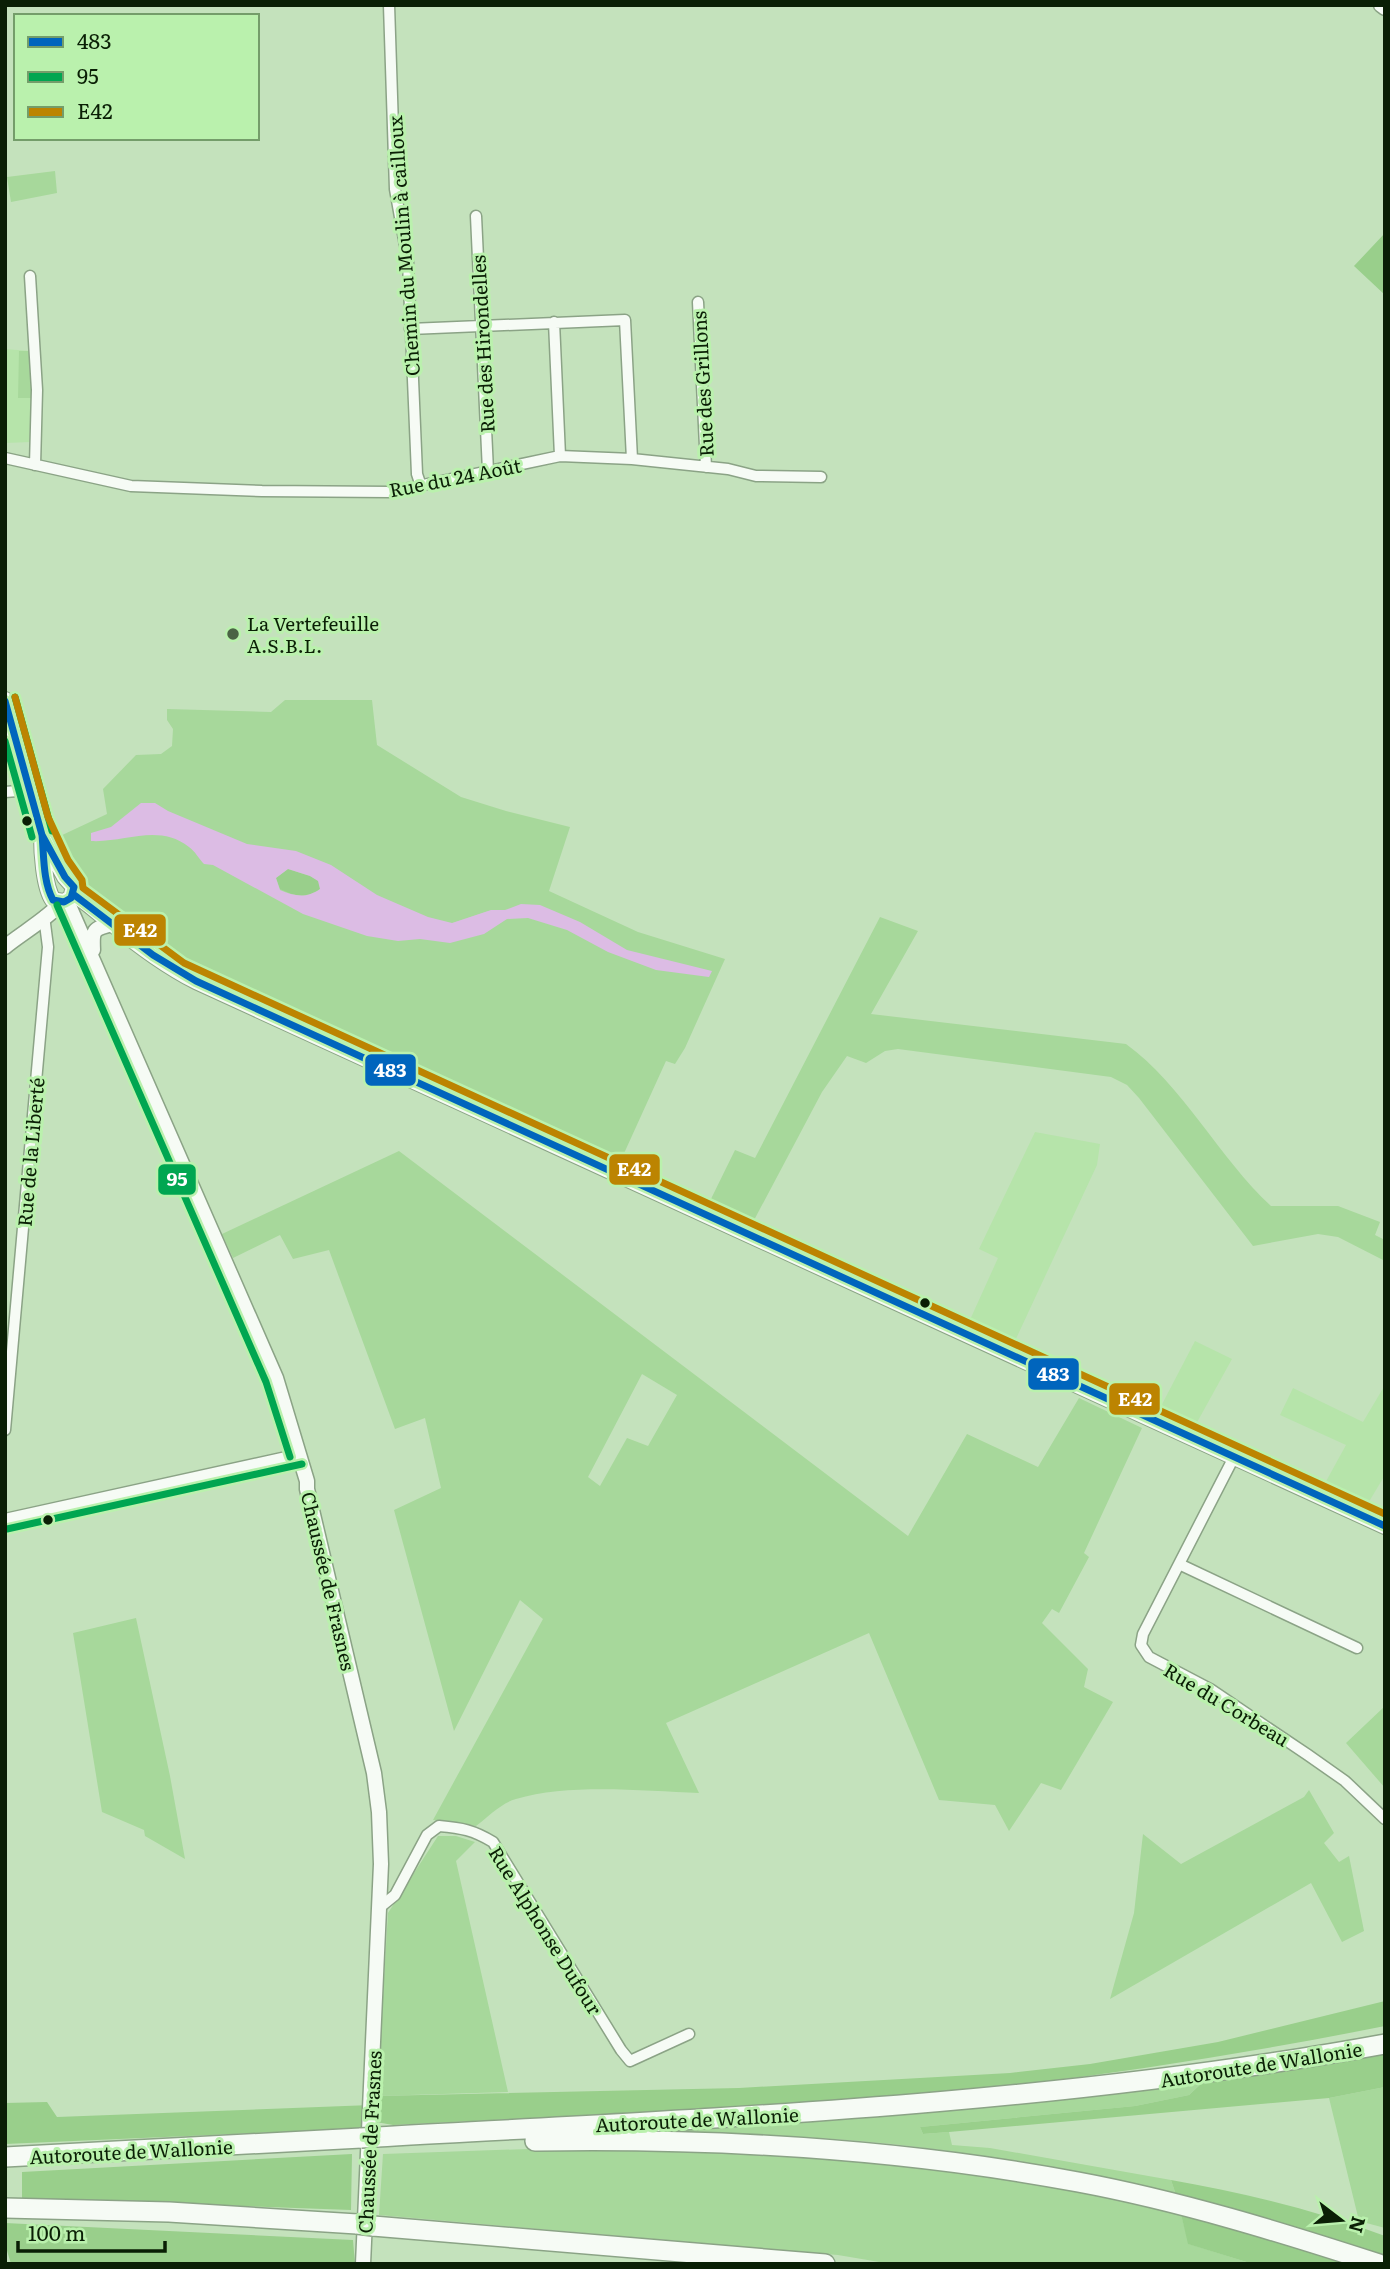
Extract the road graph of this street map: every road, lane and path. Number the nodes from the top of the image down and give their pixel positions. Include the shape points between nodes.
1 (390, 5) edge
2 (476, 216) dead end
3 (30, 276) dead end
4 (698, 302) dead end
5 (554, 322) junction
6 (481, 326) junction
7 (410, 329) junction
8 (560, 456) junction
9 (5, 458) edge
10 (632, 459) junction
11 (35, 465) junction
12 (706, 467) junction
13 (488, 471) junction
14 (821, 477) dead end
15 (421, 486) junction
16 (5, 700) edge
17 (30, 790) junction
18 (5, 792) edge
19 (42, 835) junction
20 (60, 896) junction
21 (44, 916) junction
22 (112, 924) junction
23 (5, 947) edge
24 (94, 958) junction
25 (5, 1430) edge
26 (300, 1454) junction
27 (1234, 1457) junction
28 (5, 1519) edge
29 (1385, 1526) edge
30 (1179, 1564) junction
31 (1357, 1648) dead end
32 (1385, 1819) edge
33 (379, 1908) junction
34 (689, 2034) dead end
35 (1385, 2045) edge
36 (451, 2133) junction
37 (5, 2157) edge
38 (5, 2208) edge
39 (646, 2249) junction
40 (363, 2264) edge
41 (698, 2264) edge
42 (825, 2264) edge
43 (1379, 2264) edge

1 - 7 street, Chemin du Moulin à cailloux via 395,189 408,262
2 - 6 street, Rue des Hirondelles
3 - 11 street via 37,390
4 - 12 street, Rue des Grillons
5 - 6 street
5 - 8 street
5 - 10 street via 625,320
6 - 7 street
6 - 13 street, Rue des Hirondelles
7 - 15 street, Chemin du Moulin à cailloux
8 - 10 street, Rue du 24 Août
8 - 13 street, Rue du 24 Août
9 - 11 street, Rue du 24 Août
10 - 12 street, Rue du 24 Août
11 - 15 street, Rue du 24 Août via 131,486 361,493
12 - 14 street, Rue du 24 Août via 756,476
13 - 15 street, Rue du 24 Août
16 - 17 main road
17 - 18 street
17 - 19 main road
19 - 20 main road via 45,876
19 - 20 main road via 72,884
20 - 21 main road
20 - 22 main road via 89,903
20 - 24 main road, Chaussée de Frasnes
21 - 23 main road
21 - 25 street, Rue de la Liberté via 48,947
22 - 24 main road via 92,935
22 - 27 main road via 196,981
24 - 26 main road, Chaussée de Frasnes via 276,1378
26 - 28 street
26 - 33 main road, Chaussée de Frasnes via 376,1786 382,1864
27 - 29 main road
27 - 30 street, Rue du Corbeau
30 - 31 street
30 - 32 street, Rue du Corbeau via 1143,1633 1141,1645 1149,1657 1210,1689 1308,1755 1345,1781
33 - 34 street, Rue Alphonse Dufour via 395,1895 427,1835 439,1826 478,1833 493,1842 630,2061
33 - 40 main road, Chaussée de Frasnes
35 - 36 highway, Autoroute de Wallonie via 1035,2094
36 - 37 highway, Autoroute de Wallonie
36 - 43 highway via 503,2141 775,2144 1003,2169 1164,2201
38 - 39 highway via 169,2212
39 - 41 highway
39 - 42 highway

